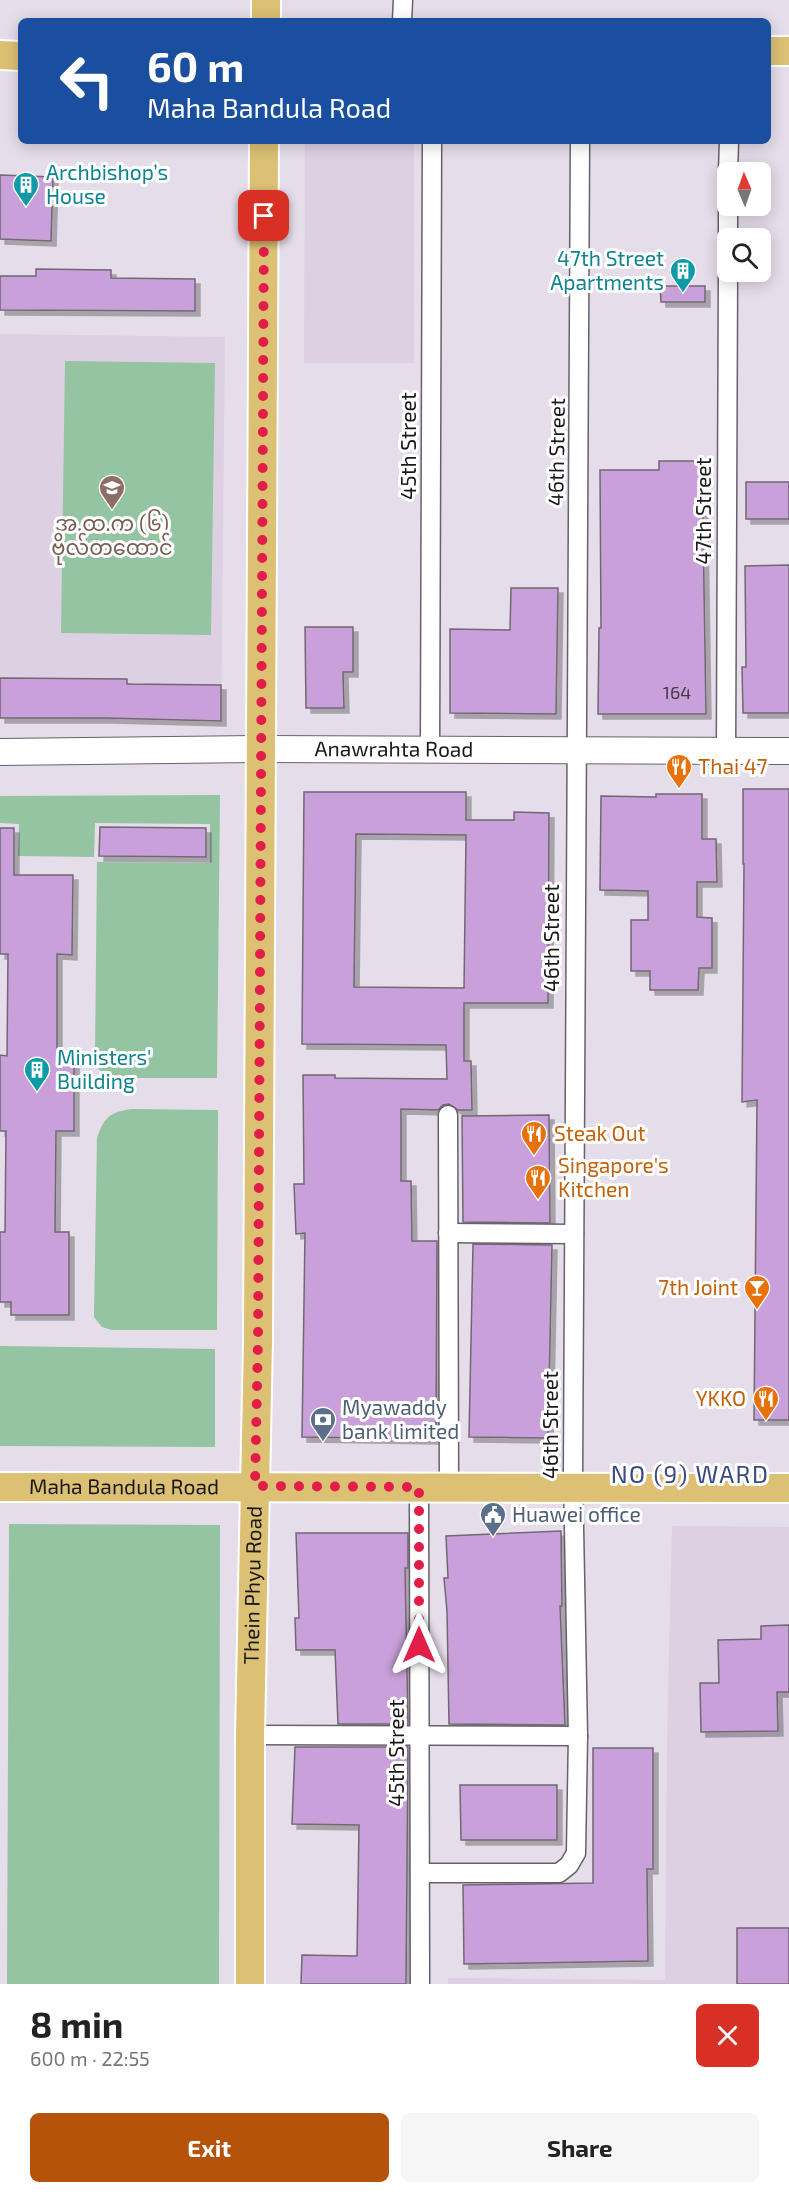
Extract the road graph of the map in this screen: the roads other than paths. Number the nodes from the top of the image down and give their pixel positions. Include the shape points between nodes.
1 (266, 0) edge
2 (403, 0) edge
3 (266, 18) edge
4 (402, 18) edge
5 (0, 40) edge
6 (18, 41) edge
7 (771, 51) edge
8 (789, 51) edge
9 (0, 56) edge
10 (18, 56) edge
11 (771, 66) edge
12 (789, 67) edge
13 (264, 144) edge
14 (432, 144) edge
15 (580, 144) edge
16 (729, 144) edge
17 (728, 162) edge
18 (728, 282) edge
19 (261, 749) junction
20 (430, 750) junction
21 (0, 752) edge
22 (575, 752) junction
23 (726, 752) junction
24 (789, 752) edge
25 (448, 1115) dead end
26 (448, 1233) junction
27 (574, 1234) junction
28 (449, 1480) junction
29 (574, 1481) junction
30 (255, 1486) junction
31 (0, 1487) edge
32 (419, 1487) junction
33 (789, 1488) edge
34 (250, 1736) junction
35 (419, 1736) junction
36 (578, 1736) junction
37 (420, 1873) junction
38 (250, 1984) edge
39 (420, 1984) edge

1 - 3 main road
2 - 4 street
5 - 6 main road
7 - 8 main road
9 - 10 main road
11 - 12 main road
13 - 19 main road, Thein Phyu Road
14 - 20 street, 45th Street
15 - 22 street, 46th Street
16 - 17 street
18 - 23 street, 47th Street
19 - 20 main road, Anawrahta Road
19 - 21 main road, Anawrahta Road
19 - 30 main road, Thein Phyu Road
20 - 22 main road, Anawrahta Road
22 - 23 main road, Anawrahta Road
22 - 27 street, 46th Street
23 - 24 main road, Anawrahta Road
25 - 26 street
26 - 27 street
26 - 28 street
27 - 29 street, 46th Street
28 - 29 main road, Maha Bandula Road
28 - 32 main road, Maha Bandula Road
29 - 33 main road, Maha Bandula Road
29 - 36 street, 46th Street
30 - 31 main road, Maha Bandula Road
30 - 32 main road, Maha Bandula Road
30 - 34 main road, Thein Phyu Road
32 - 35 street, 45th Street
34 - 35 street
34 - 38 main road, Thein Phyu Road
35 - 36 street
35 - 37 street, 45th Street
36 - 37 street, 46th Street via 576,1853 569,1865 559,1873
37 - 39 street, 45th Street

